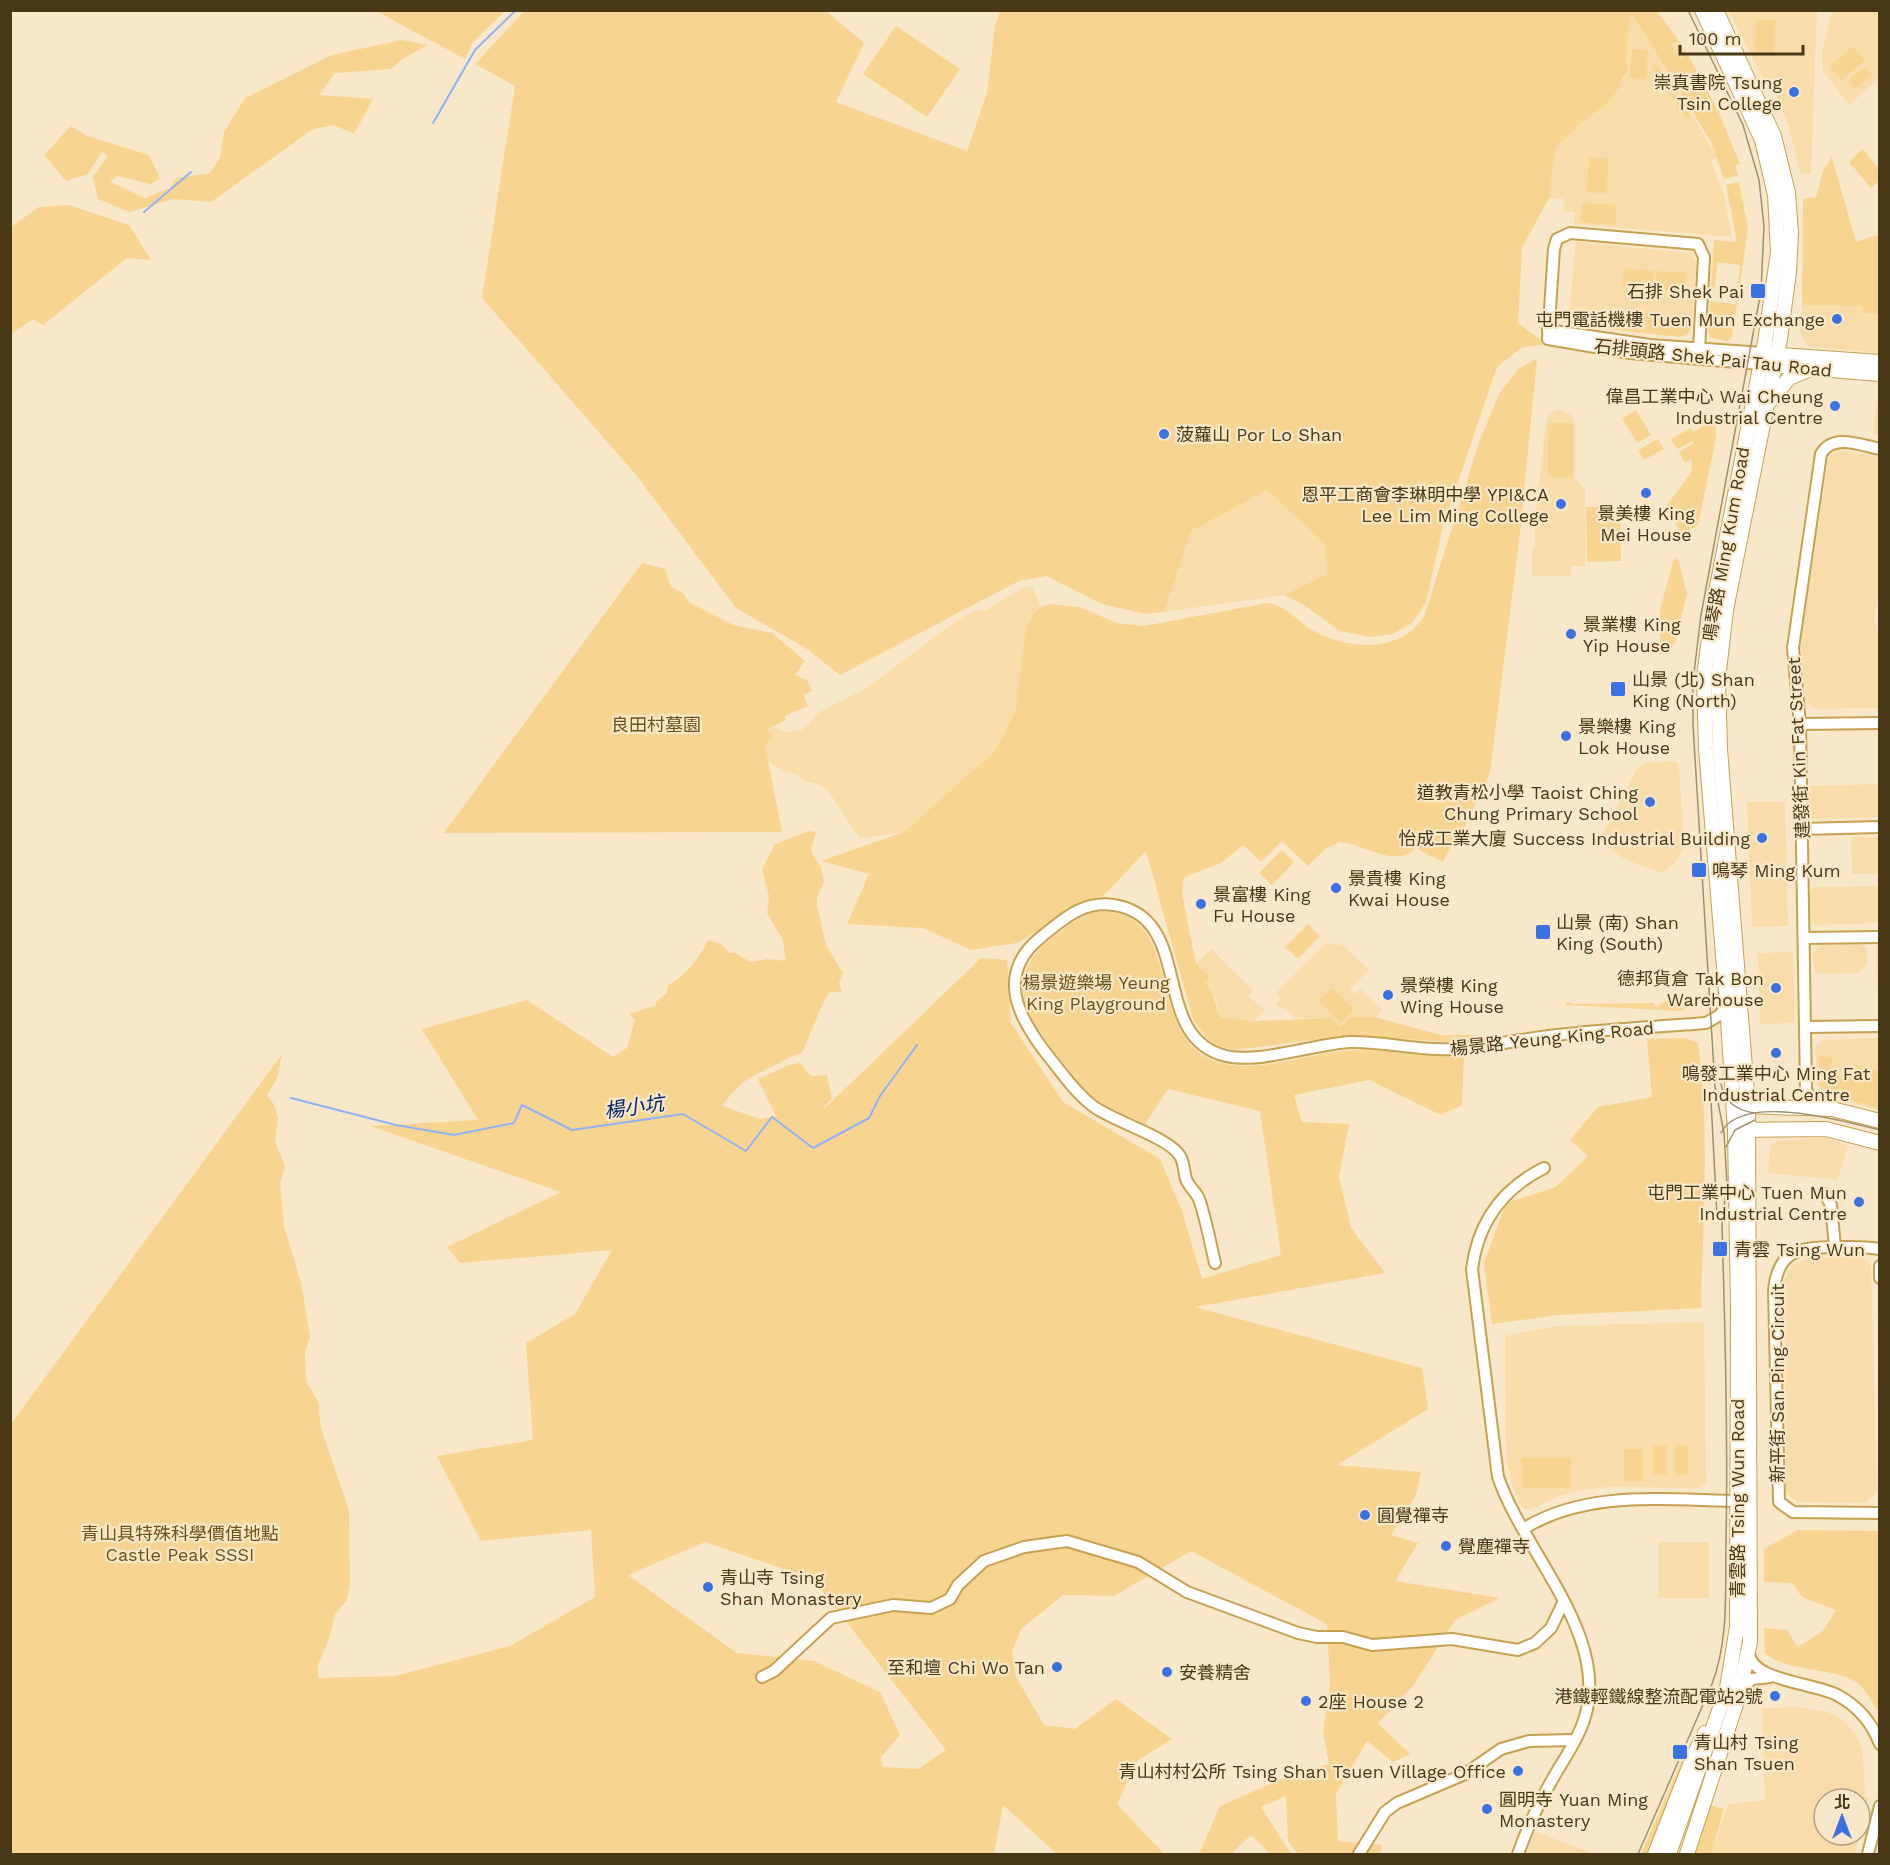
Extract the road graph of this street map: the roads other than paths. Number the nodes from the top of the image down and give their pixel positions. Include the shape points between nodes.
1 (1702, 10) edge
2 (1716, 10) edge
3 (1548, 334) junction
4 (1699, 349) junction
5 (1761, 359) junction
6 (1776, 360) junction
7 (1880, 363) edge
8 (1814, 369) junction
9 (1880, 374) edge
10 (1767, 407) junction
11 (1880, 449) edge
12 (1880, 723) edge
13 (1800, 724) junction
14 (1880, 827) edge
15 (1802, 829) junction
16 (1880, 937) edge
17 (1804, 938) junction
18 (1727, 1004) junction
19 (1706, 1023) junction
20 (1880, 1026) edge
21 (1806, 1027) junction
22 (1730, 1040) junction
23 (1746, 1077) junction
24 (1734, 1106) junction
25 (1748, 1106) junction
26 (1776, 1106) junction
27 (1816, 1107) junction
28 (1880, 1121) edge
29 (1741, 1130) junction
30 (1880, 1143) edge
31 (1544, 1168) dead end
32 (1825, 1194) dead end
33 (1835, 1247) junction
34 (1880, 1249) edge
35 (1215, 1263) dead end
36 (1880, 1266) edge
37 (1880, 1278) edge
38 (1744, 1501) junction
39 (1880, 1513) edge
40 (1523, 1529) junction
41 (1563, 1603) junction
42 (1749, 1652) junction
43 (762, 1677) dead end
44 (1779, 1678) junction
45 (1734, 1690) junction
46 (1575, 1740) junction
47 (1880, 1744) edge
48 (1880, 1806) edge
49 (1359, 1854) edge
50 (1518, 1854) edge
51 (1655, 1854) edge
52 (1669, 1854) edge
53 (1687, 1854) edge
54 (1868, 1854) edge

1 - 5 main road, 鳴琴路 Ming Kum Road via 1755,122 1775,195 1777,271
2 - 6 main road, 鳴琴路 Ming Kum Road via 1767,117 1786,184 1791,252
3 - 4 street, 石排頭路 Shek Pai Tau Road
3 - 4 street via 1554,249 1560,236 1570,233 1694,243 1704,254
3 - 5 street, 石排頭路 Shek Pai Tau Road via 1630,353
4 - 5 street, 石排頭路 Shek Pai Tau Road
5 - 6 main road, 石排頭路 Shek Pai Tau Road
5 - 18 main road, 鳴琴路 Ming Kum Road via 1713,607 1704,678 1706,750
6 - 7 main road, 石排頭路 Shek Pai Tau Road
6 - 8 main road, 石排頭路 Shek Pai Tau Road
6 - 10 main road, 鳴琴路 Ming Kum Road
8 - 9 main road, 石排頭路 Shek Pai Tau Road
8 - 10 main road via 1788,378
10 - 23 main road, 鳴琴路 Ming Kum Road via 1726,610 1718,679
11 - 13 street, 建發街 Kin Fat Street via 1837,441 1826,447 1819,459 1793,632
12 - 13 street
13 - 15 street, 建發街 Kin Fat Street
14 - 15 street
15 - 17 street, 建發街 Kin Fat Street
16 - 17 street
17 - 21 street, 建發街 Kin Fat Street
18 - 19 street via 1720,1015
18 - 22 main road, 鳴琴路 Ming Kum Road
19 - 22 street
19 - 35 street, 楊景路 Yeung King Road via 1448,1049 1351,1042 1231,1057 1205,1047 1188,1029 1162,945 1146,920 1118,905 1080,909 1024,954 1015,980 1020,1014 1035,1041 1095,1108 1168,1145 1180,1156 1187,1184 1198,1196
20 - 21 street
21 - 27 street, 建發街 Kin Fat Street via 1806,1090
22 - 24 main road, 鳴琴路 Ming Kum Road
23 - 25 main road, 鳴琴路 Ming Kum Road
23 - 26 main road via 1759,1095
24 - 25 main road
24 - 29 main road, 鳴琴路 Ming Kum Road
25 - 26 main road
25 - 29 main road, 鳴琴路 Ming Kum Road
26 - 27 main road
27 - 28 main road
29 - 30 main road via 1826,1129
29 - 38 main road, 青雲路 Tsing Wun Road
31 - 40 street via 1516,1185 1494,1208 1478,1237 1472,1269 1497,1470
32 - 33 street via 1831,1205
33 - 34 street, 新平街 San Ping Circuit
33 - 39 street, 新平街 San Ping Circuit via 1795,1252 1782,1263 1776,1278 1777,1498 1781,1506 1793,1512
36 - 37 street
38 - 40 street via 1600,1501 1560,1510
38 - 42 main road, 青雲路 Tsing Wun Road
38 - 45 main road, 青雲路 Tsing Wun Road
40 - 41 street
41 - 43 street via 1551,1628 1535,1643 1521,1649 1452,1639 1369,1644 1343,1636 1298,1633 1187,1592 1138,1562 1067,1541 1024,1547 984,1561 958,1585 950,1599 931,1608 893,1605 831,1618 774,1671
41 - 46 street via 1589,1665 1588,1704
42 - 44 street via 1754,1667
42 - 45 main road, 青雲路 Tsing Wun Road
44 - 45 street via 1752,1679
44 - 47 street via 1821,1688 1845,1699 1864,1716
45 - 51 main road via 1693,1757
45 - 52 main road, 青雲路 Tsing Wun Road
45 - 53 main road, 青雲路 Tsing Wun Road
46 - 49 street via 1529,1741 1501,1749 1465,1774 1397,1803 1385,1812
46 - 50 street via 1539,1804
48 - 54 street

